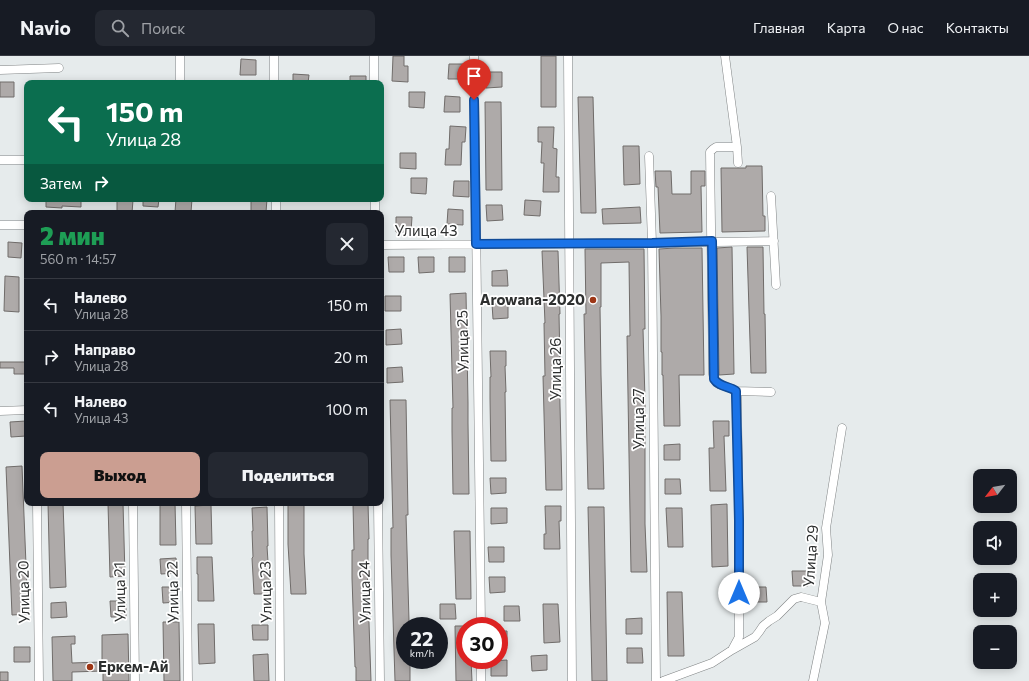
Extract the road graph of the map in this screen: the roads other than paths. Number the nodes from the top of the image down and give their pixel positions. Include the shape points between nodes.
1 (180, 56) edge
2 (274, 56) edge
3 (374, 56) edge
4 (474, 56) edge
5 (568, 56) edge
6 (725, 56) edge
7 (59, 68) dead end
8 (0, 70) edge
9 (180, 80) edge
10 (274, 80) edge
11 (374, 80) edge
12 (737, 147) junction
13 (649, 156) dead end
14 (0, 160) edge
15 (24, 160) edge
16 (738, 163) dead end
17 (771, 196) dead end
18 (0, 225) edge
19 (24, 225) edge
20 (712, 241) junction
21 (774, 241) junction
22 (570, 243) junction
23 (652, 243) junction
24 (476, 244) junction
25 (384, 245) edge
26 (776, 285) dead end
27 (736, 391) junction
28 (772, 392) dead end
29 (24, 410) edge
30 (0, 411) edge
31 (842, 428) dead end
32 (37, 506) edge
33 (133, 506) edge
34 (186, 506) edge
35 (279, 506) edge
36 (378, 506) edge
37 (821, 602) junction
38 (481, 617) edge
39 (732, 650) junction
40 (481, 669) edge
41 (39, 681) edge
42 (135, 681) edge
43 (188, 681) edge
44 (280, 681) edge
45 (380, 681) edge
46 (481, 681) edge
47 (572, 681) edge
48 (656, 681) edge
49 (663, 681) edge
50 (813, 681) edge

1 - 9 street
2 - 10 street
3 - 11 street
4 - 24 street, Улица 25
5 - 22 street, Улица 26
6 - 12 street
7 - 8 street
12 - 16 street
12 - 20 street via 716,147 710,152
13 - 23 street, Улица 27
14 - 15 street
17 - 21 street
18 - 19 street
20 - 21 street, Улица 43
20 - 23 street, Улица 43
20 - 27 street via 714,379 717,383
21 - 26 street
22 - 23 street, Улица 43
22 - 24 street, Улица 43
22 - 47 street, Улица 26
23 - 48 street, Улица 27
24 - 25 street, Улица 43
24 - 38 street, Улица 25
27 - 28 street
27 - 39 street via 738,637
29 - 30 street
31 - 37 street, Улица 29 via 826,528 828,555
32 - 41 street, Улица 20
33 - 42 street, Улица 21
34 - 43 street, Улица 22
35 - 44 street, Улица 23
36 - 45 street, Улица 24
37 - 39 street, Улица 29 via 801,597 794,599 763,626 755,637
37 - 50 street via 825,623
39 - 49 street via 712,663
40 - 46 street

